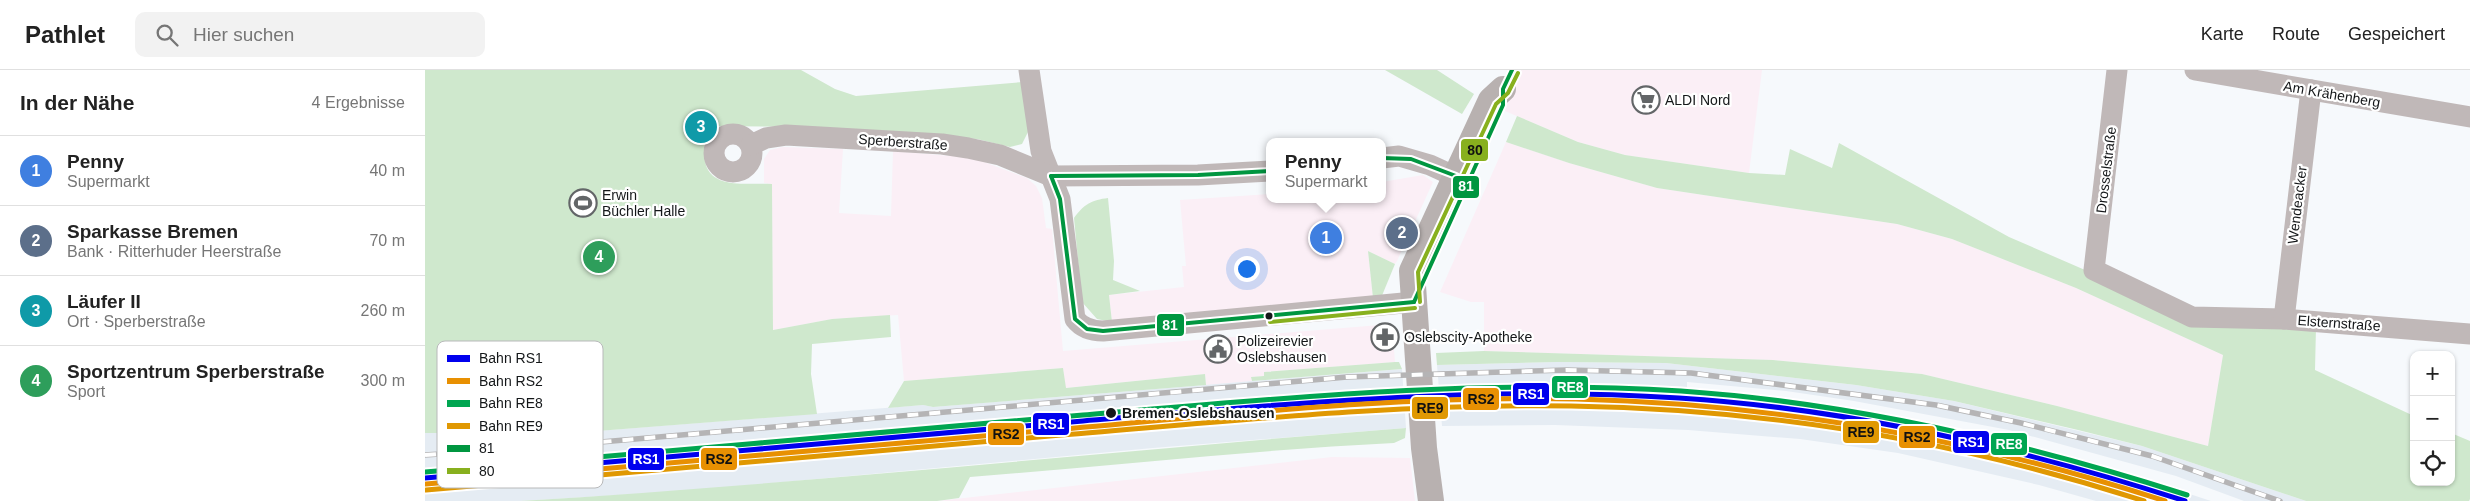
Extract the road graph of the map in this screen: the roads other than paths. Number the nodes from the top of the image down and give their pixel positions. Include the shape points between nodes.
1 (1029, 70) edge
2 (2117, 70) edge
3 (2195, 70) edge
4 (1508, 80) edge
5 (2311, 90) junction
6 (2470, 117) edge
7 (751, 145) dead end
8 (1386, 158) edge
9 (1266, 171) edge
10 (1051, 176) junction
11 (1461, 179) junction
12 (2095, 270) joint
13 (1414, 302) junction
14 (2284, 319) junction
15 (2470, 334) edge
16 (1431, 501) edge

1 - 10 street via 1041,151
2 - 12 street, Drosselstraße
3 - 5 street, Am Krähenberg
4 - 11 main road via 1491,100
5 - 6 street, Am Krähenberg
5 - 14 street, Wendeacker
7 - 10 street, Sperberstraße via 765,138 786,135 942,144 1000,154
8 - 11 street via 1399,156
9 - 10 street
10 - 13 street via 1060,199 1075,319 1095,331
11 - 13 main road
12 - 14 street, Elsternstraße via 2192,316
13 - 16 main road via 1423,438
14 - 15 street, Elsternstraße

